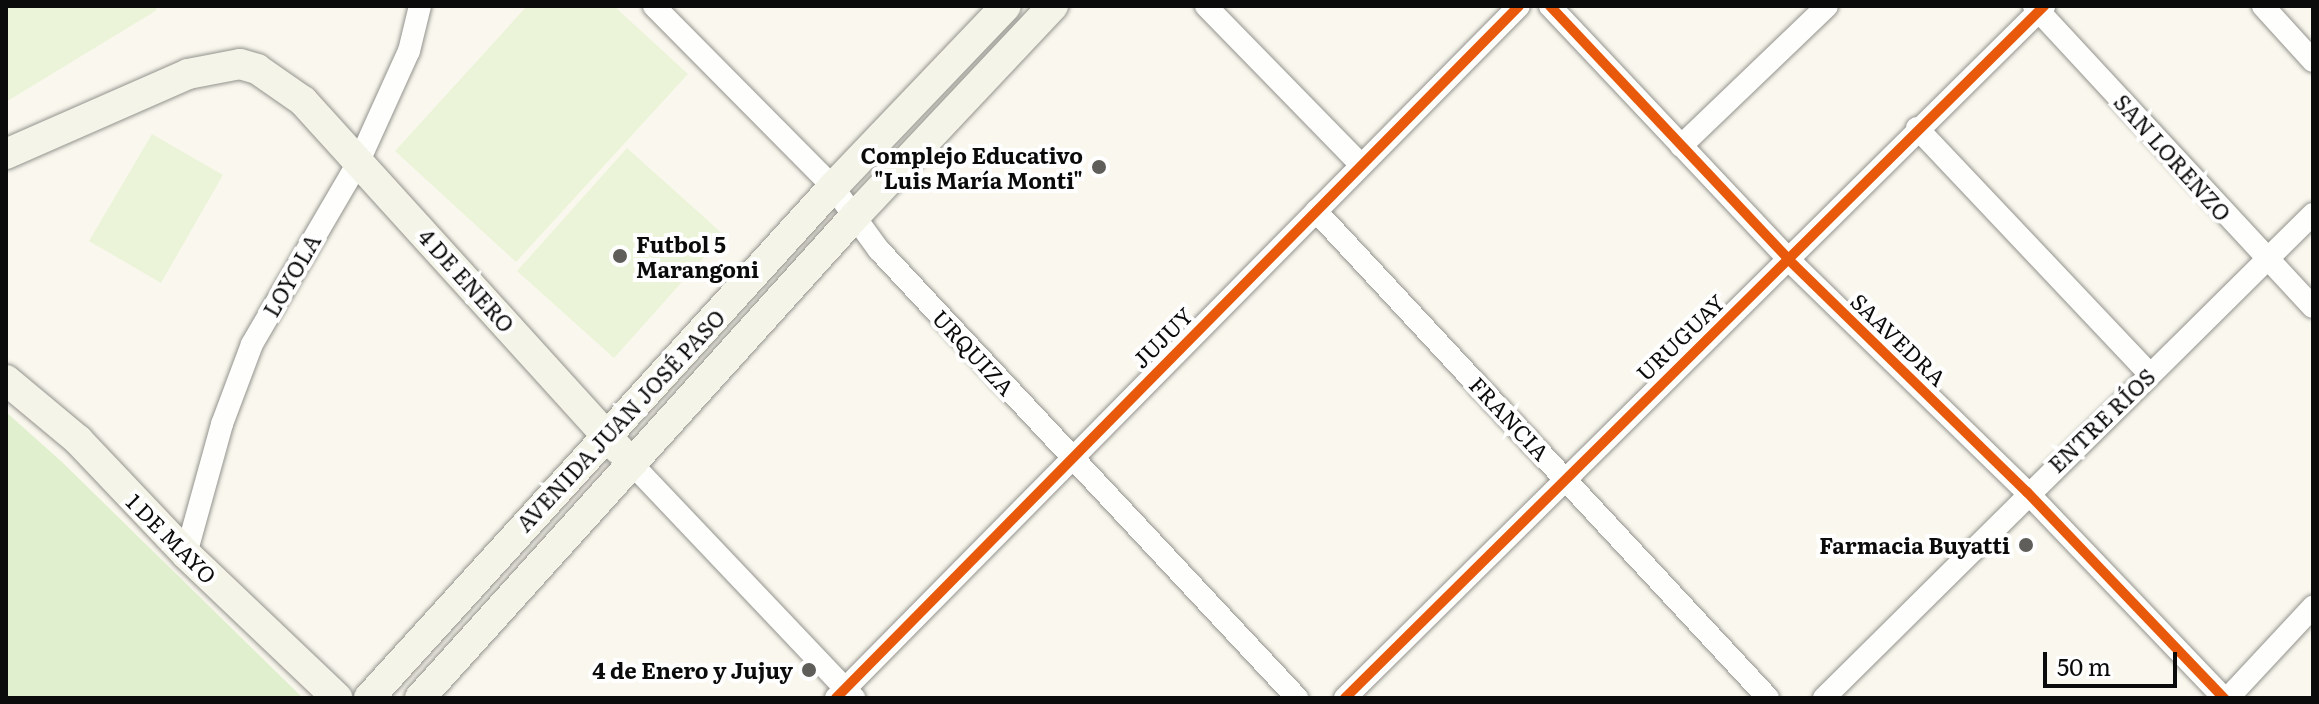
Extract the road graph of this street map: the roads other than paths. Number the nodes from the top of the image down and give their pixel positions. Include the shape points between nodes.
1 (420, 6) edge
2 (654, 6) edge
3 (1006, 6) edge
4 (1053, 6) edge
5 (1206, 6) edge
6 (1519, 6) edge
7 (1550, 6) edge
8 (1827, 6) edge
9 (2263, 6) edge
10 (2039, 8) edge
11 (2313, 61) edge
12 (1917, 128) junction
13 (1681, 146) junction
14 (6, 154) edge
15 (359, 161) junction
16 (1361, 165) junction
17 (833, 187) junction
18 (1316, 211) junction
19 (2313, 214) edge
20 (855, 216) junction
21 (1788, 259) junction
22 (2267, 261) junction
23 (2313, 307) edge
24 (2149, 373) junction
25 (6, 380) edge
26 (607, 434) junction
27 (1072, 456) junction
28 (632, 464) junction
29 (1565, 476) junction
30 (2027, 492) junction
31 (186, 554) junction
32 (2313, 607) edge
33 (845, 695) edge
34 (337, 698) edge
35 (369, 698) edge
36 (420, 698) edge
37 (1297, 698) edge
38 (1345, 698) edge
39 (1768, 698) edge
40 (1824, 698) edge
41 (2226, 698) edge

1 - 15 street, LOYOLA via 409,51
2 - 17 street, URQUIZA
3 - 17 main road, AVENIDA JUAN JOSÉ PASO
4 - 20 main road, AVENIDA JUAN JOSÉ PASO
5 - 16 street
6 - 16 street, JUJUY
7 - 13 street, SAAVEDRA
8 - 13 street
9 - 11 street
10 - 12 street, URUGUAY
10 - 22 street, SAN LORENZO
12 - 21 street, URUGUAY
12 - 24 street
13 - 21 street, SAAVEDRA
14 - 15 main road, 4 DE ENERO via 188,74 240,64 257,69 303,101
15 - 26 main road, 4 DE ENERO
15 - 31 street, LOYOLA via 252,344 222,424
16 - 18 street, JUJUY
17 - 20 street, URQUIZA
17 - 26 main road, AVENIDA JUAN JOSÉ PASO
18 - 27 street, JUJUY
18 - 29 street, FRANCIA
19 - 22 street, ENTRE RÍOS
20 - 27 street, URQUIZA via 879,250
20 - 28 main road, AVENIDA JUAN JOSÉ PASO
21 - 29 street, URUGUAY
21 - 30 street, SAAVEDRA
22 - 23 street, SAN LORENZO
22 - 24 street, ENTRE RÍOS
24 - 30 street, ENTRE RÍOS
25 - 31 main road, 1 DE MAYO via 78,440
26 - 28 main road, 4 DE ENERO
26 - 35 main road, AVENIDA JUAN JOSÉ PASO
27 - 33 street, JUJUY
27 - 37 street, URQUIZA
28 - 33 street, 4 DE ENERO
28 - 36 main road, AVENIDA JUAN JOSÉ PASO
29 - 38 street, URUGUAY
29 - 39 street, FRANCIA
30 - 40 street, ENTRE RÍOS
30 - 41 street, SAAVEDRA
31 - 34 main road, 1 DE MAYO
32 - 41 street

